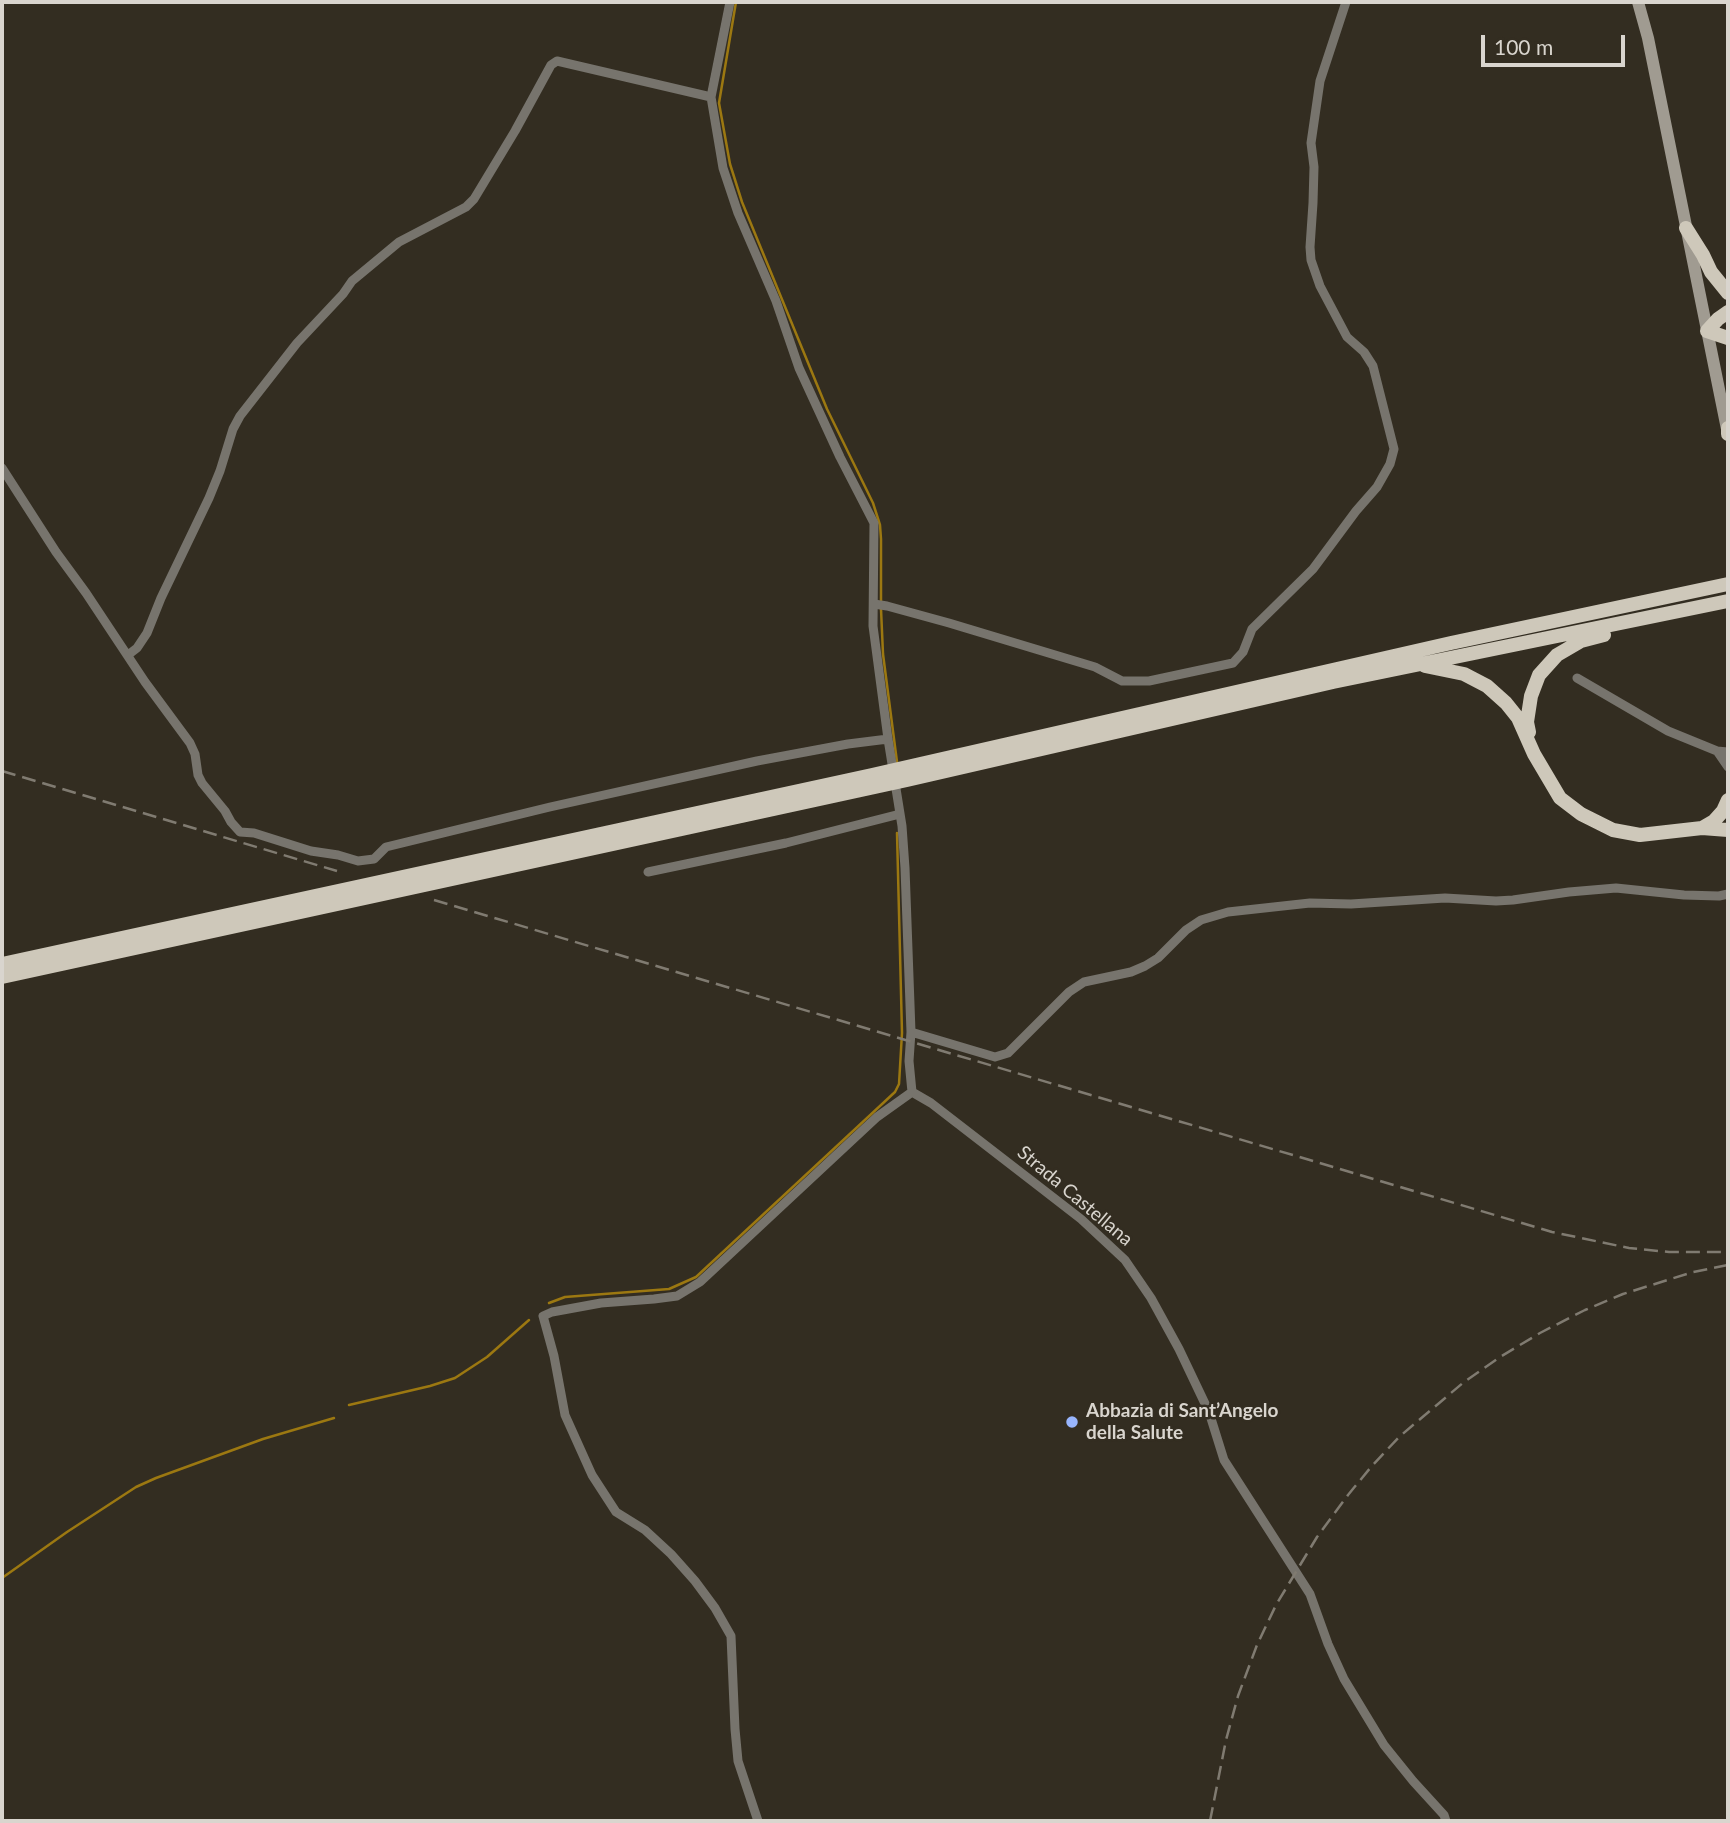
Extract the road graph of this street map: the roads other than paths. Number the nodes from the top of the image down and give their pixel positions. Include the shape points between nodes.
1 (730, 2) edge
2 (1346, 2) edge
3 (1638, 2) edge
4 (711, 97) junction
5 (1686, 228) junction
6 (1728, 293) edge
7 (1728, 312) edge
8 (1707, 331) junction
9 (1728, 338) edge
10 (1728, 428) edge
11 (1728, 434) edge
12 (2, 468) edge
13 (1728, 584) edge
14 (1728, 601) edge
15 (874, 604) junction
16 (1658, 615) junction
17 (128, 655) junction
18 (1417, 664) junction
19 (1577, 678) dead end
20 (888, 739) junction
21 (1717, 751) junction
22 (1728, 752) edge
23 (1534, 754) junction
24 (1728, 767) edge
25 (906, 774) junction
26 (872, 782) junction
27 (1728, 800) edge
28 (900, 814) junction
29 (1702, 828) junction
30 (1728, 830) edge
31 (648, 872) dead end
32 (1728, 894) edge
33 (2, 964) edge
34 (2, 977) edge
35 (911, 1032) junction
36 (912, 1092) junction
37 (758, 1821) edge
38 (1446, 1821) edge

1 - 4 street
2 - 15 street via 1320,81 1311,144 1310,247 1320,286 1347,337 1373,366 1394,449 1377,488 1313,569 1252,628 1243,652 1233,663 1194,673 1122,681 1095,667
3 - 5 main road
4 - 15 street via 723,169 738,213 799,368 873,523
4 - 17 street via 562,61 551,65 474,200 399,242 352,281 240,416 209,498 147,633
5 - 6 highway
5 - 8 main road
7 - 8 highway
8 - 9 highway
8 - 11 main road
10 - 11 highway
12 - 17 street
13 - 25 highway via 1437,646
14 - 16 highway
15 - 20 street
16 - 18 highway
16 - 23 highway via 1625,630 1581,641 1557,655 1539,675 1527,722
17 - 20 street via 190,743 202,783 240,832 358,861 374,859 386,847 645,785
18 - 23 highway via 1464,674 1487,686 1518,718
18 - 25 highway
19 - 21 street via 1668,731
20 - 28 street
21 - 22 street
21 - 24 street
23 - 29 highway via 1560,798 1613,830 1640,835
25 - 26 highway
26 - 33 highway
26 - 34 highway
27 - 29 highway via 1714,821
28 - 31 street
28 - 35 street
29 - 30 highway
32 - 35 street via 1616,888 1513,900 1310,903 1228,912 1201,920 1145,967 1084,982 1008,1053 995,1057
35 - 36 street
36 - 37 street via 877,1117 701,1282 677,1296 601,1303 543,1316 565,1415 592,1475 616,1512 645,1530 695,1581 732,1636 738,1761
36 - 38 street, Strada Castellana via 1051,1196 1125,1260 1179,1349 1209,1412 1224,1460 1310,1594 1345,1679 1384,1745

